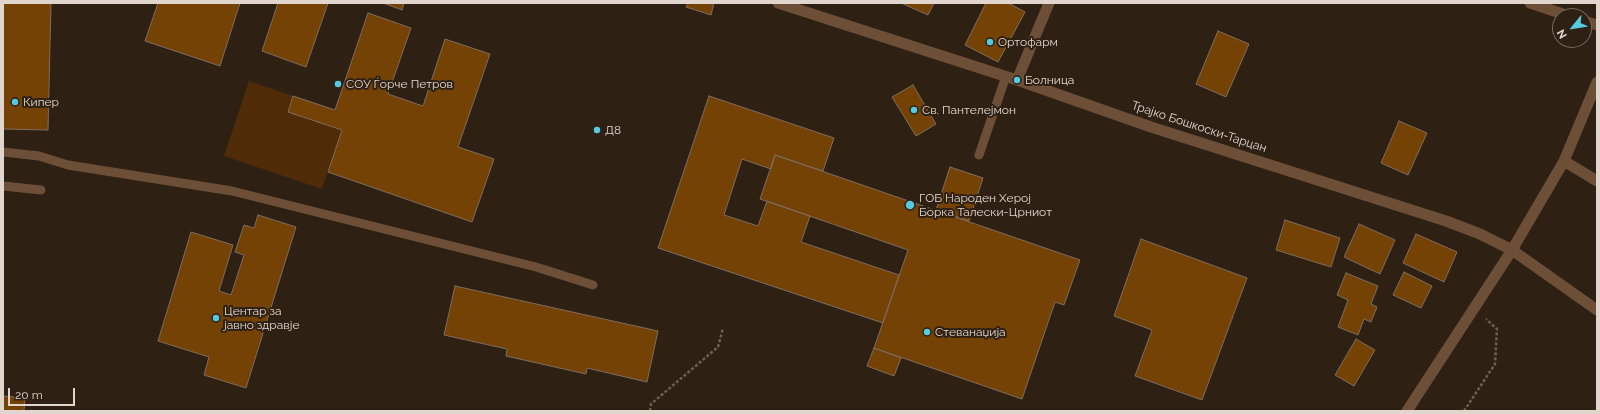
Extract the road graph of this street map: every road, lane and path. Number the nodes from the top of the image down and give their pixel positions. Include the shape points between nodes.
1 (778, 3) edge
2 (1049, 3) edge
3 (1530, 3) edge
4 (1552, 10) edge
5 (1006, 76) junction
6 (1017, 80) junction
7 (1597, 82) edge
8 (3, 152) edge
9 (979, 155) dead end
10 (1564, 161) junction
11 (1597, 181) edge
12 (3, 186) edge
13 (41, 190) dead end
14 (1512, 250) junction
15 (593, 285) dead end
16 (1474, 308) junction
17 (1597, 310) edge
18 (723, 328) dead end
19 (650, 411) edge
20 (1407, 411) edge
21 (1464, 411) edge

1 - 5 street, Трајко Бошкоски-Тарцан
2 - 6 street
3 - 4 street
5 - 6 street, Трајко Бошкоски-Тарцан
5 - 9 lane
6 - 14 street, Трајко Бошкоски-Тарцан via 1151,127 1446,221
7 - 10 street
8 - 15 lane via 39,156 68,165 232,191 536,267
10 - 11 street
10 - 14 street
12 - 13 lane
14 - 16 street
14 - 17 street, Трајко Бошкоски-Тарцан
16 - 20 street
16 - 21 path via 1497,329 1495,364
18 - 19 path via 718,347 650,404

